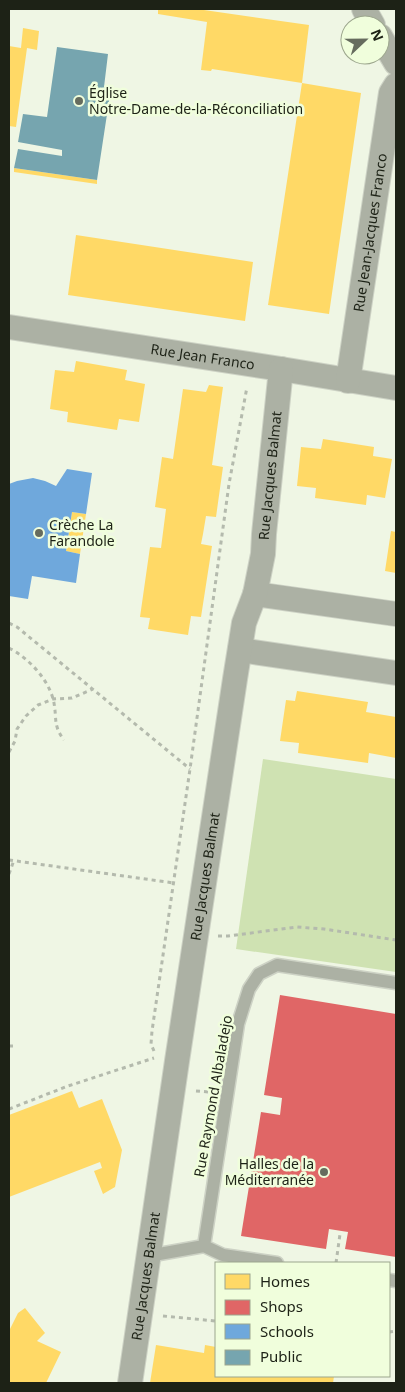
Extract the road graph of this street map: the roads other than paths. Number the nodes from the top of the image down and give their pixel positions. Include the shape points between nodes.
1 (396, 85) edge
2 (9, 327) edge
3 (281, 369) junction
4 (348, 380) junction
5 (396, 388) edge
6 (254, 594) junction
7 (396, 614) edge
8 (240, 650) junction
9 (396, 673) edge
10 (396, 983) edge
11 (204, 1246) junction
12 (148, 1256) junction
13 (270, 1262) edge
14 (130, 1383) edge

1 - 4 street, Rue Jean-Jacques Franco via 391,93
2 - 3 street, Rue Jean Franco
3 - 4 street, Rue Jean Franco
3 - 6 street, Rue Jacques Balmat via 263,554
4 - 5 street, Rue Jean Franco
6 - 7 street
6 - 8 street, Rue Jacques Balmat via 244,623
8 - 9 street
8 - 12 street, Rue Jacques Balmat
10 - 11 lane, Rue Raymond Albaladejo via 277,965 259,974 249,989 238,1024
11 - 12 lane
11 - 13 lane via 223,1255
12 - 14 street, Rue Jacques Balmat

